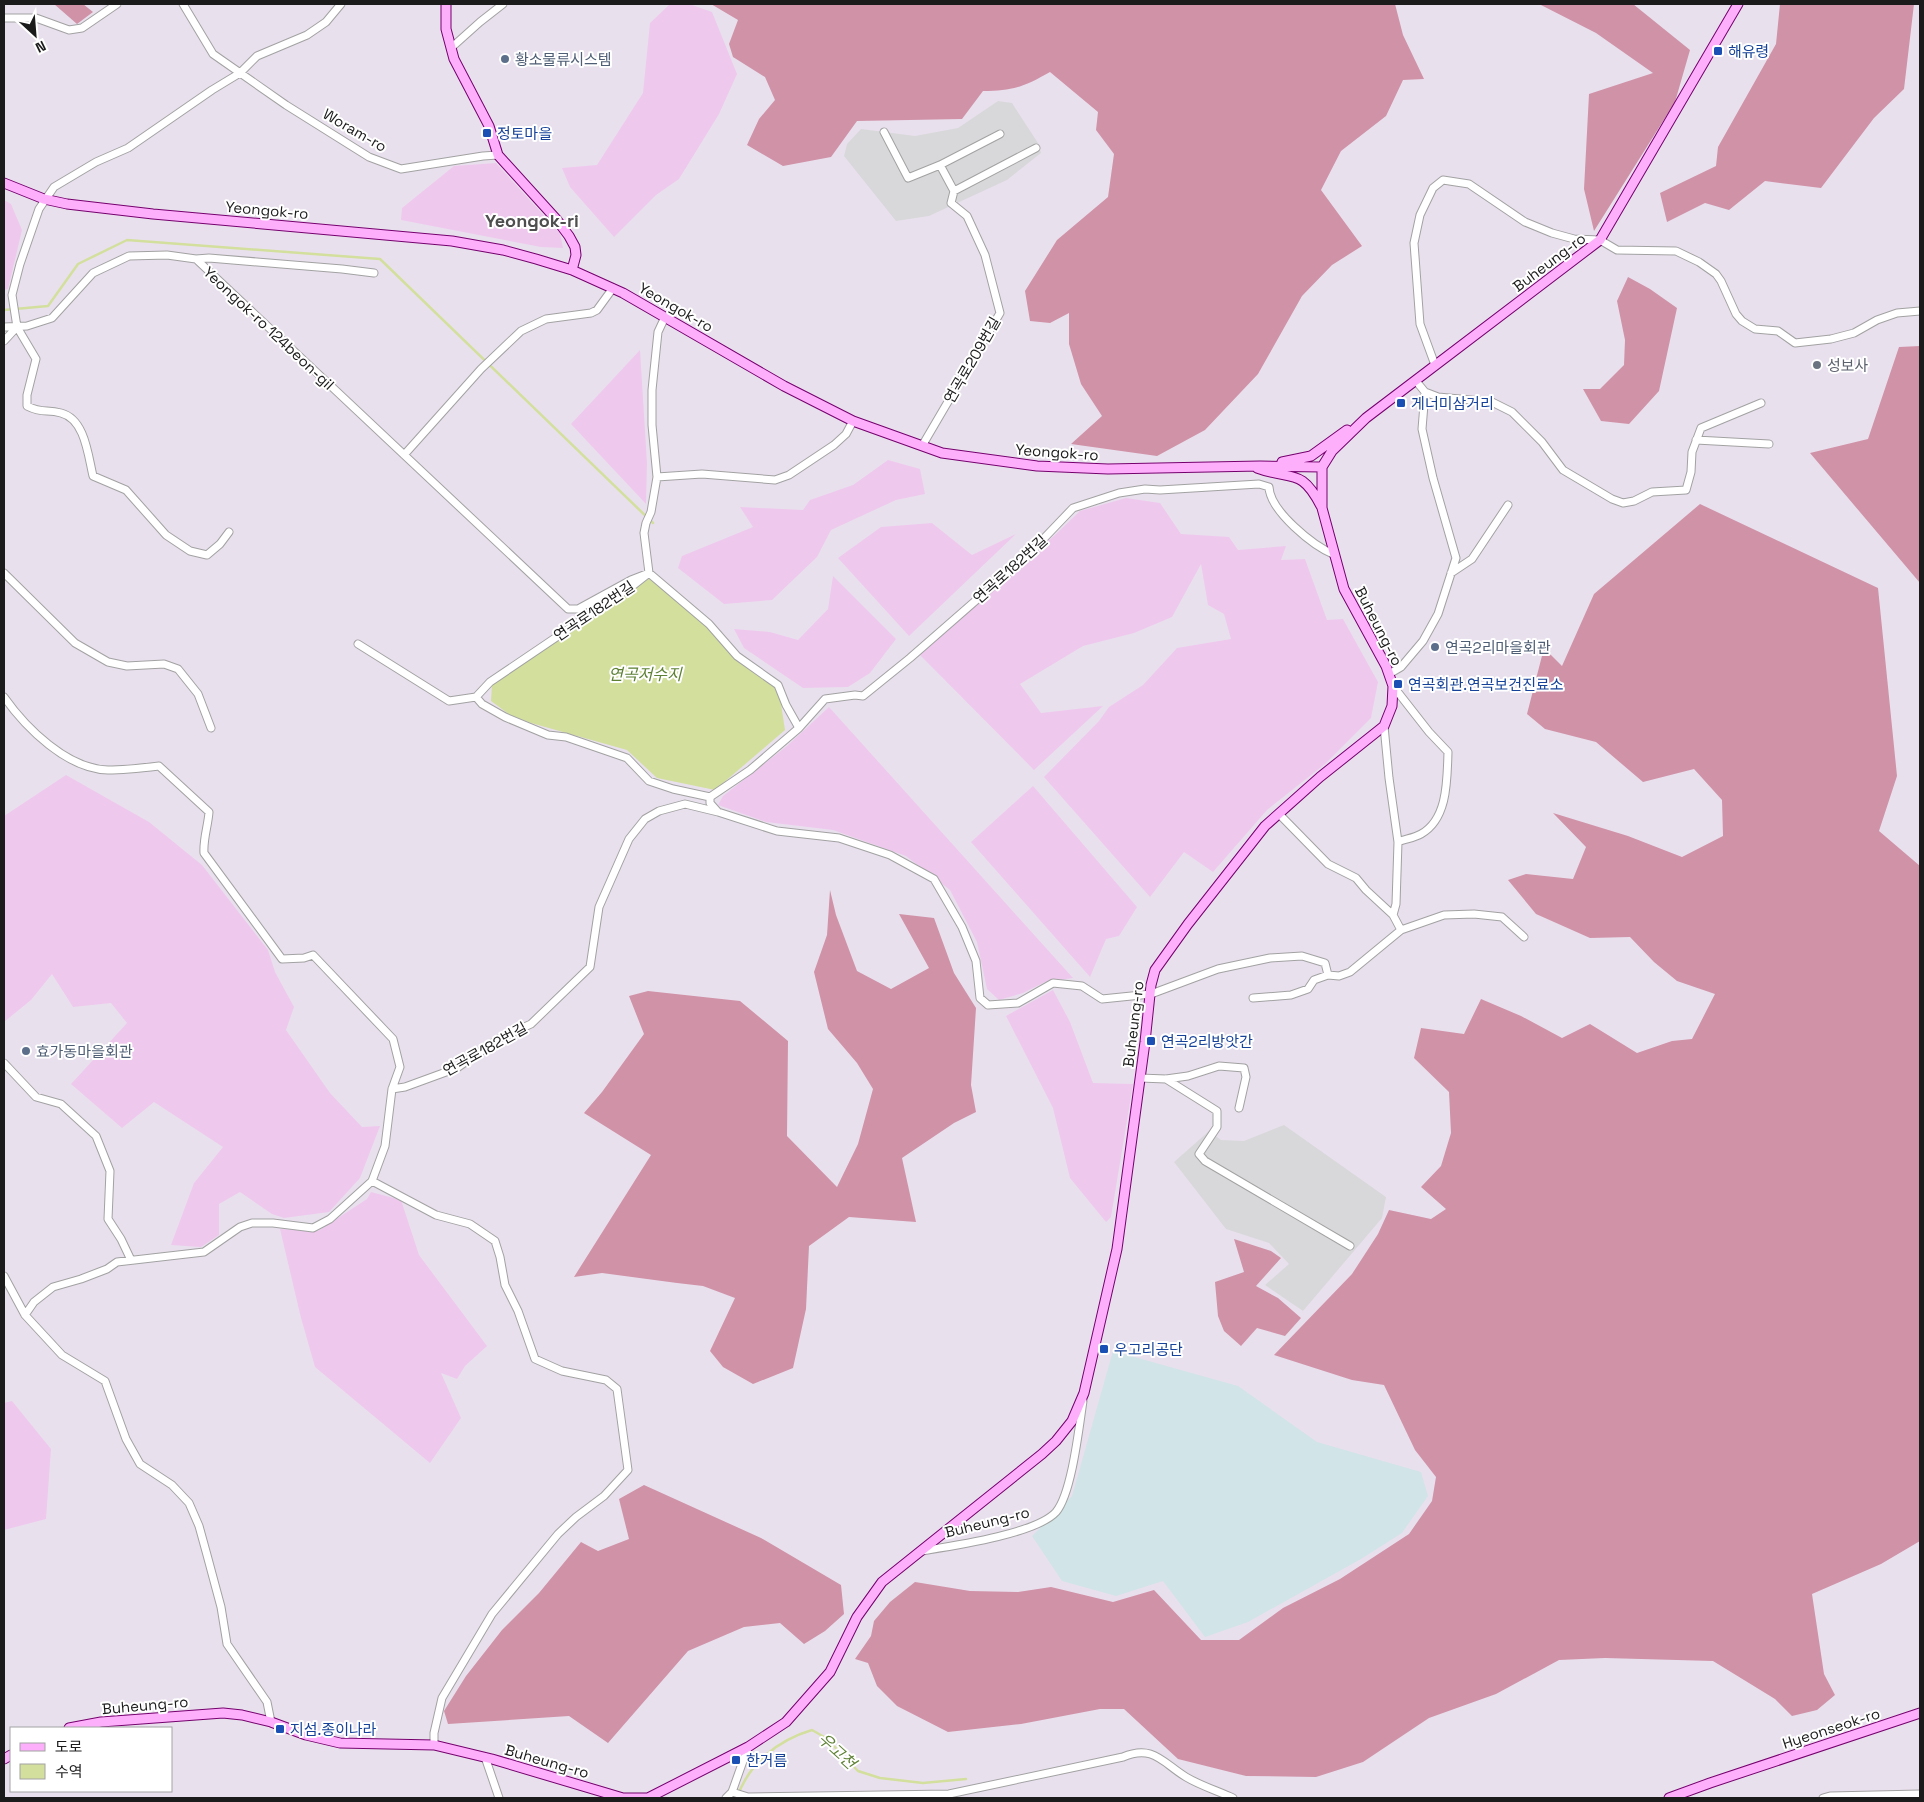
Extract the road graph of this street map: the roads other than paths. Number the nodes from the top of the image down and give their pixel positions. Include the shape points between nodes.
1 (117, 4) edge
2 (183, 4) edge
3 (342, 4) edge
4 (446, 4) edge
5 (503, 4) edge
6 (1738, 4) edge
7 (4, 18) edge
8 (451, 48) junction
9 (240, 73) junction
10 (884, 132) dead end
11 (1000, 134) dead end
12 (1036, 148) dead end
13 (498, 155) junction
14 (940, 165) junction
15 (4, 183) edge
16 (954, 192) junction
17 (44, 199) junction
18 (1600, 240) junction
19 (196, 259) junction
20 (572, 270) junction
21 (374, 274) dead end
22 (613, 288) junction
23 (4, 298) edge
24 (13, 299) junction
25 (1920, 311) edge
26 (665, 317) junction
27 (4, 327) edge
28 (17, 327) junction
29 (4, 341) edge
30 (1435, 365) junction
31 (1416, 381) junction
32 (1425, 392) junction
33 (1762, 402) dead end
34 (1366, 418) junction
35 (853, 422) junction
36 (1696, 440) junction
37 (1769, 444) dead end
38 (922, 446) junction
39 (404, 455) junction
40 (1252, 466) junction
41 (1270, 466) junction
42 (1322, 467) junction
43 (657, 478) junction
44 (1508, 505) dead end
45 (1322, 508) junction
46 (229, 532) dead end
47 (1335, 554) junction
48 (4, 573) edge
49 (649, 573) junction
50 (1451, 573) junction
51 (358, 644) dead end
52 (1389, 674) junction
53 (1393, 686) junction
54 (476, 696) junction
55 (4, 697) edge
56 (1384, 726) junction
57 (211, 728) dead end
58 (799, 728) junction
59 (710, 797) junction
60 (718, 812) junction
61 (1278, 814) junction
62 (1398, 842) junction
63 (1394, 916) junction
64 (1400, 929) junction
65 (1524, 937) dead end
66 (1328, 975) junction
67 (1151, 994) junction
68 (1253, 998) dead end
69 (4, 1063) edge
70 (1140, 1078) junction
71 (1166, 1079) junction
72 (392, 1089) junction
73 (1239, 1108) dead end
74 (372, 1181) junction
75 (1350, 1246) dead end
76 (131, 1260) junction
77 (4, 1276) edge
78 (25, 1315) junction
79 (1084, 1393) junction
80 (918, 1552) junction
81 (1920, 1713) edge
82 (271, 1722) junction
83 (74, 1727) edge
84 (434, 1745) junction
85 (748, 1747) junction
86 (485, 1757) junction
87 (732, 1792) junction
88 (1920, 1794) edge
89 (744, 1796) edge
90 (499, 1798) edge
91 (726, 1798) edge
92 (1233, 1798) edge
93 (1670, 1798) edge
94 (1822, 1798) edge

1 - 7 street via 82,28 69,30 36,18
2 - 9 street, Woram-ro via 213,54
3 - 9 street via 326,22 307,35 257,56
4 - 8 main road via 446,29
5 - 8 street
6 - 18 main road, Buheung-ro
8 - 13 main road via 494,137
9 - 13 street, Woram-ro via 369,157 400,168
9 - 17 street via 128,148 71,175
10 - 14 street via 908,178
11 - 14 street
12 - 16 street
13 - 20 main road via 569,236 576,255
14 - 16 street, 연곡로209번길
15 - 17 main road, Yeongok-ro
16 - 38 street, 연곡로209번길 via 951,203 967,216 985,255 1000,313
17 - 20 main road, Yeongok-ro via 121,211 452,241 503,250
17 - 24 street via 20,264
18 - 25 street via 1617,250 1676,251 1700,262 1721,281 1742,321 1755,329 1778,331 1795,343 1854,334 1897,313
18 - 30 main road, Buheung-ro
18 - 30 street via 1552,234 1525,222 1469,184 1443,180 1432,188 1420,214 1414,243 1420,324
19 - 21 street
19 - 28 street, Yeongok-ro 124beon-gil via 167,255 129,256 93,273 52,318
19 - 39 street, Yeongok-ro 124beon-gil
20 - 22 main road, Yeongok-ro
22 - 26 main road, Yeongok-ro
22 - 39 street via 597,310 591,313 546,319 521,331
23 - 24 street
24 - 28 street
26 - 35 main road, Yeongok-ro
26 - 43 street, 연곡로182번길 via 658,332 652,390
27 - 28 street, Yeongok-ro 124beon-gil
28 - 29 street
28 - 46 street via 36,359 27,406 38,412 59,412 77,424 93,476 126,490 166,535 190,551 207,556
30 - 31 main road, Buheung-ro
31 - 32 street
31 - 34 main road, Buheung-ro
32 - 36 street via 1438,397 1492,402 1512,412 1542,442 1563,470 1612,499 1623,502 1634,501 1652,492 1686,490
32 - 50 street via 1422,429 1456,558
33 - 36 street via 1701,428
34 - 41 main road via 1311,456
34 - 42 main road, Buheung-ro via 1332,451
35 - 38 main road, Yeongok-ro
35 - 43 street via 834,445 789,475 775,480 702,474
36 - 37 street
38 - 40 main road, Yeongok-ro via 942,453 1037,466 1108,469
39 - 49 street, Yeongok-ro 124beon-gil via 568,609 578,609
40 - 41 main road, Yeongok-ro
40 - 45 main road via 1299,478 1308,484
41 - 42 main road, Yeongok-ro
42 - 45 main road, Buheung-ro
43 - 49 street, 연곡로182번길 via 644,533
44 - 50 street via 1472,559
45 - 47 main road, Buheung-ro
47 - 52 main road, Buheung-ro via 1344,589
47 - 58 street, 연곡로182번길 via 1322,550 1291,524 1269,495 1269,487 1258,484 1119,493 1073,508 1028,555 863,696 825,699
48 - 57 street via 75,643 108,662 127,666 164,664 178,669 198,694
49 - 54 street, 연곡로182번길 via 490,682
49 - 58 street via 709,624 737,656 778,685
50 - 52 street via 1438,614 1423,640 1401,667
51 - 54 street via 449,701
52 - 53 main road, Buheung-ro
53 - 56 main road, Buheung-ro via 1392,706
53 - 62 street via 1448,752 1439,816 1421,834
54 - 59 street via 482,704 505,717 540,732 566,737 627,758 648,781
55 - 72 street via 16,715 48,745 86,766 107,770 158,766 209,812 204,853 282,959 313,955 393,1039 400,1067
56 - 61 main road, Buheung-ro
56 - 62 street
58 - 59 street, 연곡로182번길 via 750,770
59 - 60 street via 710,803
60 - 67 street, 연곡로182번길 via 777,831 839,838 890,855 934,879 962,927 976,961 980,998 988,1005 1018,1003 1053,983 1082,986 1102,999
60 - 72 street, 연곡로182번길 via 685,804 659,811 645,819 630,839 599,907 590,966 531,1024 500,1038 457,1068
61 - 63 street via 1328,864 1356,878
61 - 67 main road, Buheung-ro via 1265,826 1173,943 1155,970
62 - 63 street
63 - 64 street
64 - 65 street via 1444,915 1474,914 1502,917
64 - 66 street via 1350,972 1340,976
66 - 67 street via 1325,963 1302,956 1270,958 1218,969
66 - 68 street via 1314,980 1308,989 1291,995
67 - 70 main road, Buheung-ro
69 - 76 street via 36,1097 62,1104 96,1136 110,1171 108,1219
70 - 71 street
70 - 79 main road, Buheung-ro via 1117,1249
71 - 73 street via 1219,1066 1244,1068 1246,1077
71 - 75 street via 1217,1111 1217,1127 1199,1154 1206,1161
72 - 74 street via 385,1146
74 - 76 street via 330,1219 313,1228 252,1223 240,1227 204,1252
74 - 84 street via 436,1215 470,1224 495,1241 505,1285 535,1359 562,1371 606,1380 617,1388 628,1470 604,1496 558,1534 492,1614 442,1698
76 - 78 street via 117,1262 107,1269 53,1287 34,1302
77 - 78 street
78 - 82 street via 62,1355 105,1381 126,1439 140,1464 172,1485 189,1503 207,1554 227,1644 267,1702
79 - 80 main road, Buheung-ro via 1072,1420 1056,1441
79 - 80 street, Buheung-ro via 1074,1463 1066,1490 1057,1510 1045,1522 978,1542
80 - 85 main road, Buheung-ro via 882,1582 857,1617 830,1672 786,1722
81 - 93 main road, Hyeonseok-ro
82 - 83 main road, Buheung-ro via 223,1713
82 - 84 main road, Buheung-ro via 340,1743
84 - 86 main road, Buheung-ro
85 - 86 main road, Buheung-ro via 648,1798 623,1798
85 - 87 street
86 - 90 street
87 - 89 street
87 - 91 street
88 - 94 street
89 - 92 street via 949,1794 1136,1752 1149,1752 1186,1777

